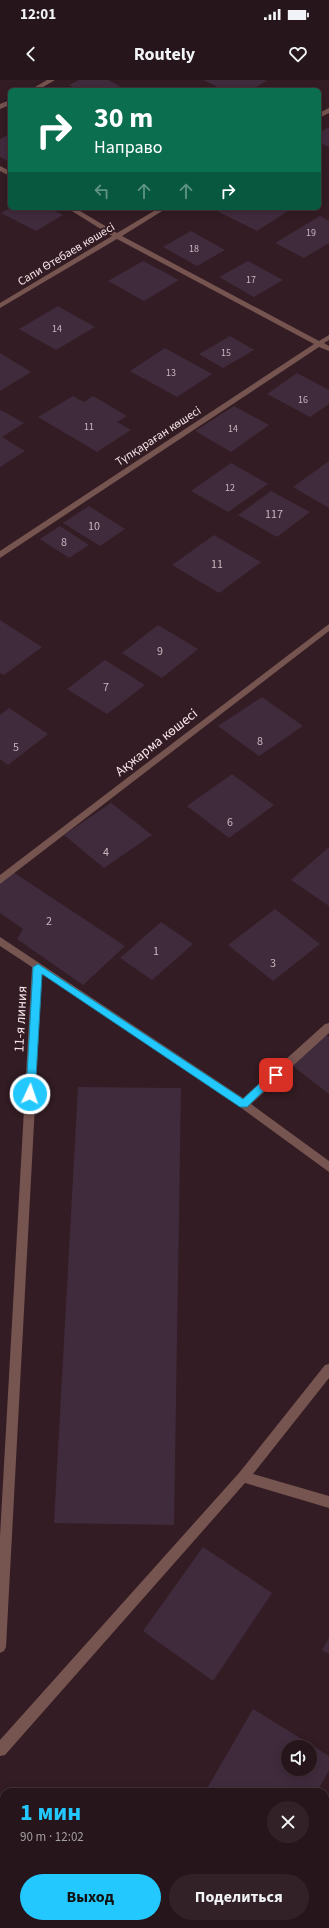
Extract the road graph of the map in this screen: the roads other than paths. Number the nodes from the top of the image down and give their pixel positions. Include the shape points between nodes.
1 (52, 80) edge
2 (37, 88) edge
3 (73, 210) edge
4 (161, 210) edge
5 (117, 236) junction
6 (0, 306) edge
7 (329, 337) edge
8 (319, 344) junction
9 (329, 349) edge
10 (0, 555) edge
11 (329, 627) edge
12 (0, 880) edge
13 (0, 941) edge
14 (38, 967) junction
15 (329, 1027) edge
16 (244, 1104) junction
17 (329, 1168) edge
18 (329, 1369) edge
19 (243, 1477) junction
20 (329, 1502) edge
21 (0, 1647) edge
22 (0, 1750) edge

1 - 2 street
3 - 5 street
4 - 5 street, Сапи Өтебаев көшесі
5 - 6 street, Сапи Өтебаев көшесі
5 - 8 street
7 - 8 street, Түпқараған көшесі
8 - 9 street
8 - 10 street, Түпқараған көшесі
11 - 12 street, Ақжарма көшесі
13 - 14 street
14 - 16 street
14 - 21 street, 11-я линия
15 - 16 street
16 - 17 street
18 - 19 street
19 - 20 street
19 - 22 street

